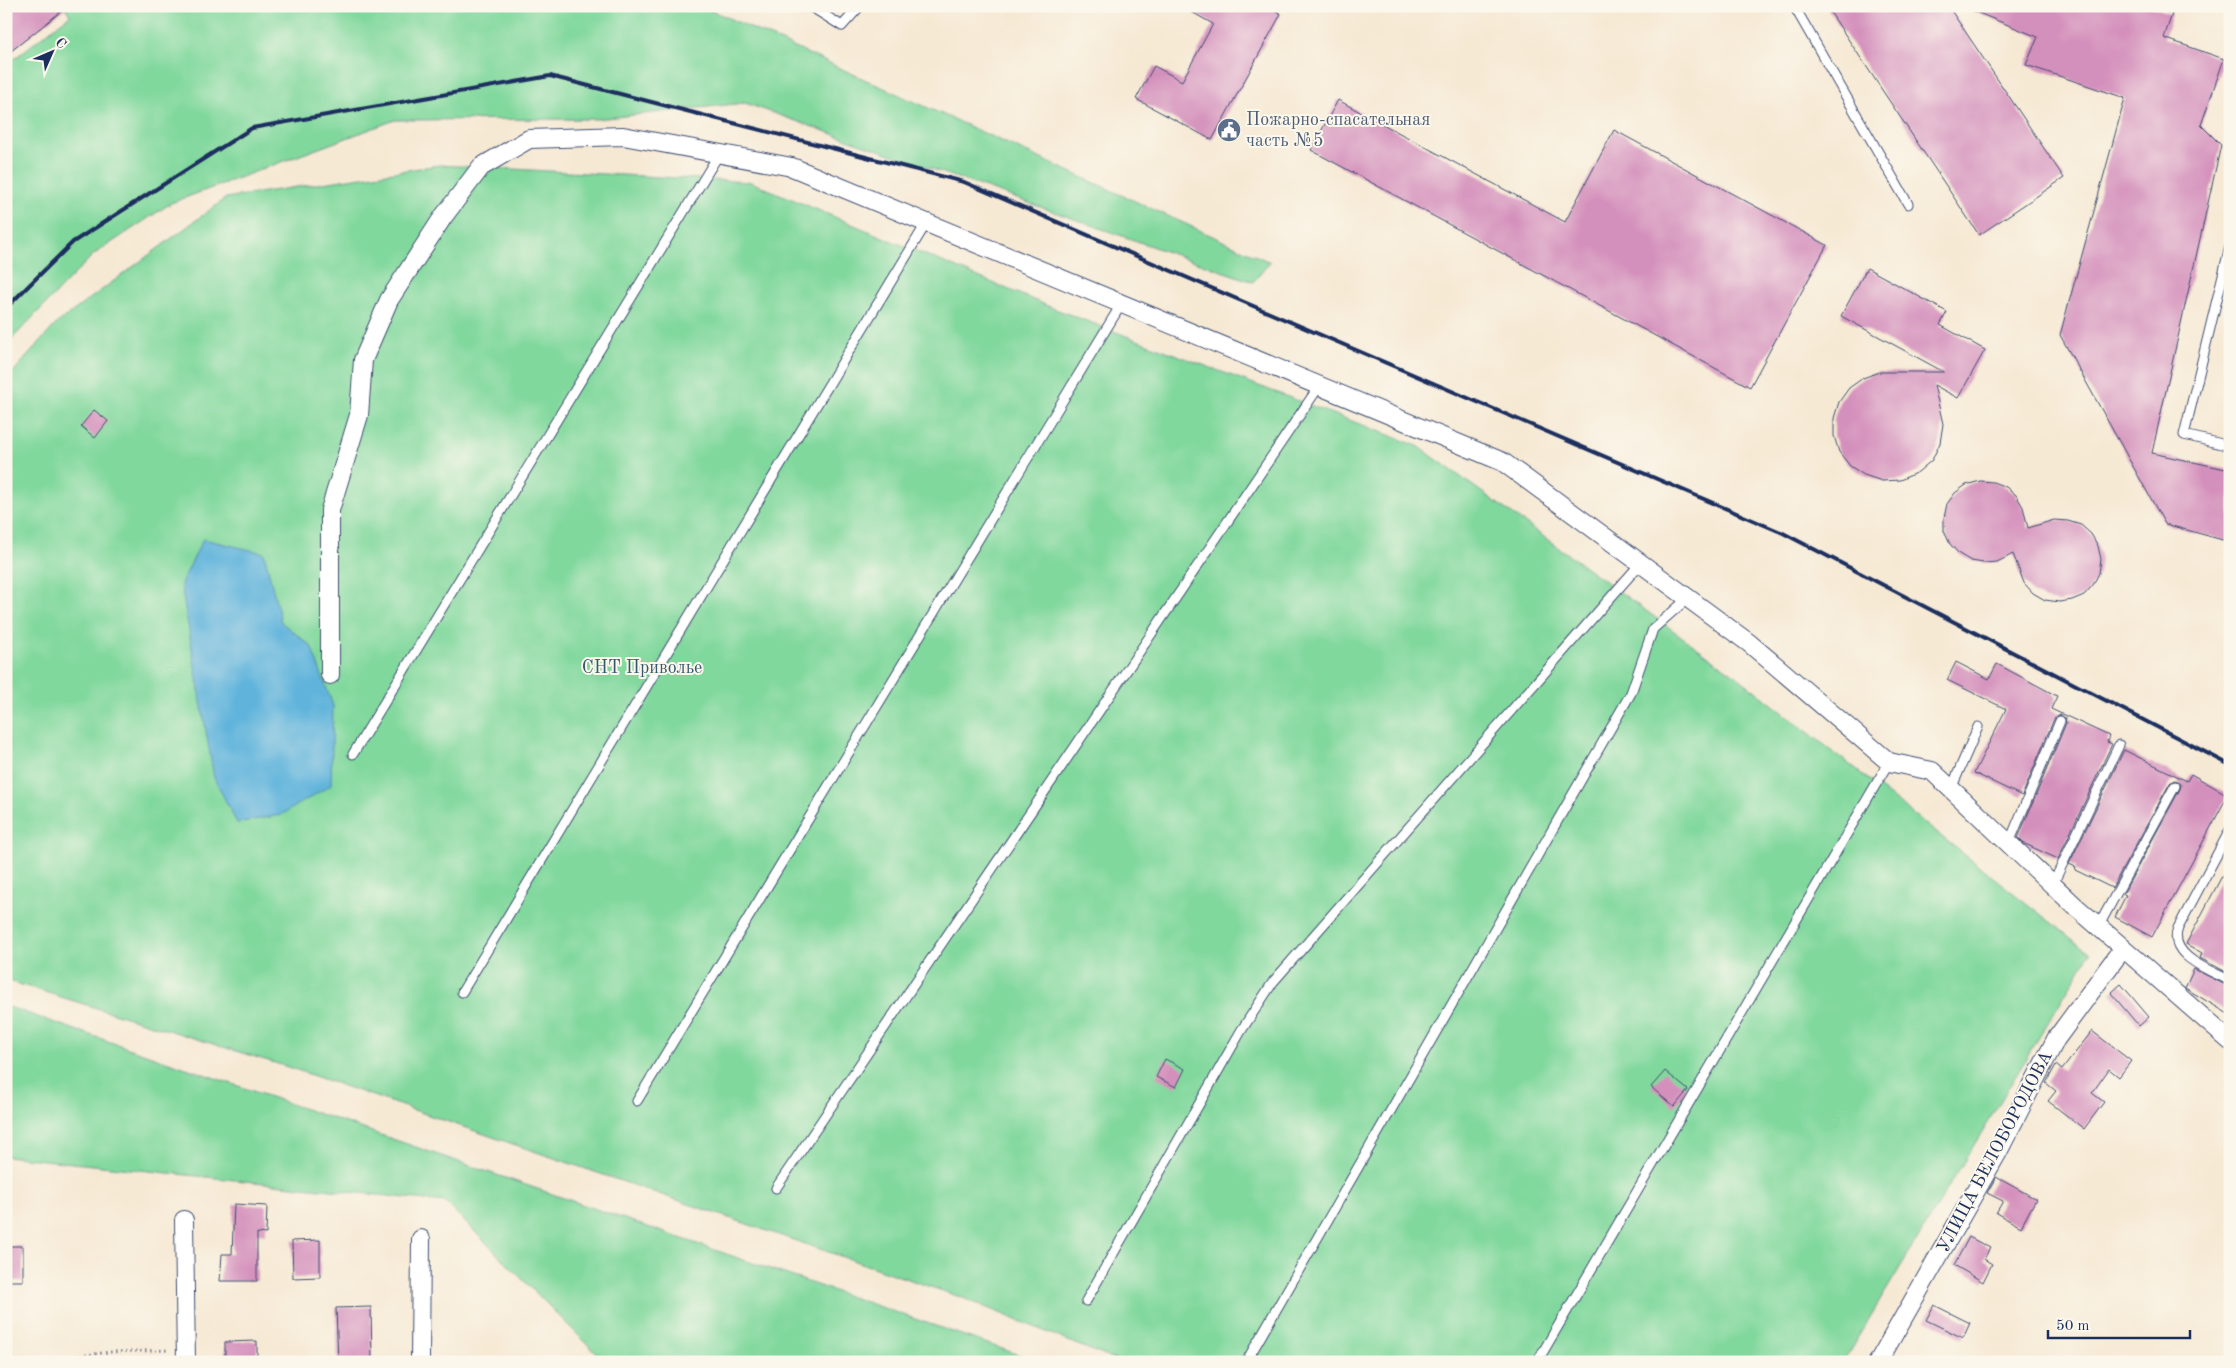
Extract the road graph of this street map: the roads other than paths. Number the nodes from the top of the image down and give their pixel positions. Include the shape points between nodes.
1 (810, 6) edge
2 (860, 6) edge
3 (1794, 6) edge
4 (719, 154) junction
5 (1908, 204) dead end
6 (927, 222) junction
7 (2230, 246) edge
8 (1122, 303) junction
9 (1320, 385) junction
10 (2230, 446) edge
11 (1640, 564) junction
12 (1687, 599) junction
13 (330, 675) dead end
14 (2060, 720) dead end
15 (1978, 727) dead end
16 (2119, 745) dead end
17 (353, 754) dead end
18 (1889, 762) junction
19 (2175, 786) dead end
20 (1951, 789) junction
21 (2230, 830) edge
22 (2010, 843) junction
23 (2053, 884) junction
24 (2098, 927) junction
25 (2123, 948) junction
26 (2230, 981) edge
27 (462, 992) dead end
28 (2230, 1041) edge
29 (637, 1101) dead end
30 (776, 1188) dead end
31 (184, 1220) dead end
32 (421, 1239) dead end
33 (1086, 1301) dead end
34 (186, 1356) edge
35 (420, 1362) edge
36 (1246, 1362) edge
37 (1537, 1362) edge
38 (1878, 1362) edge

1 - 2 lane via 842,26
3 - 5 lane
4 - 6 street via 792,167
4 - 13 street via 623,136 529,140 481,167 443,217 389,300 363,360 359,416 330,510
4 - 17 lane
6 - 8 street
6 - 27 lane
7 - 10 lane via 2184,435
8 - 9 street
8 - 29 lane
9 - 11 street via 1503,462
9 - 30 lane
11 - 12 street
11 - 33 lane via 1273,982 1241,1031
12 - 18 street via 1749,644
12 - 36 lane via 1653,629 1631,693
14 - 22 lane
15 - 20 lane
16 - 23 lane
18 - 20 street via 1932,772
18 - 37 lane
19 - 24 lane
20 - 22 street
21 - 26 lane via 2178,928 2176,939 2188,958
22 - 23 street
23 - 24 street
24 - 25 street
25 - 28 street
25 - 38 street, УЛИЦА БЕЛОБОРОДОВА via 2056,1039 1998,1152
31 - 34 street
32 - 35 street

